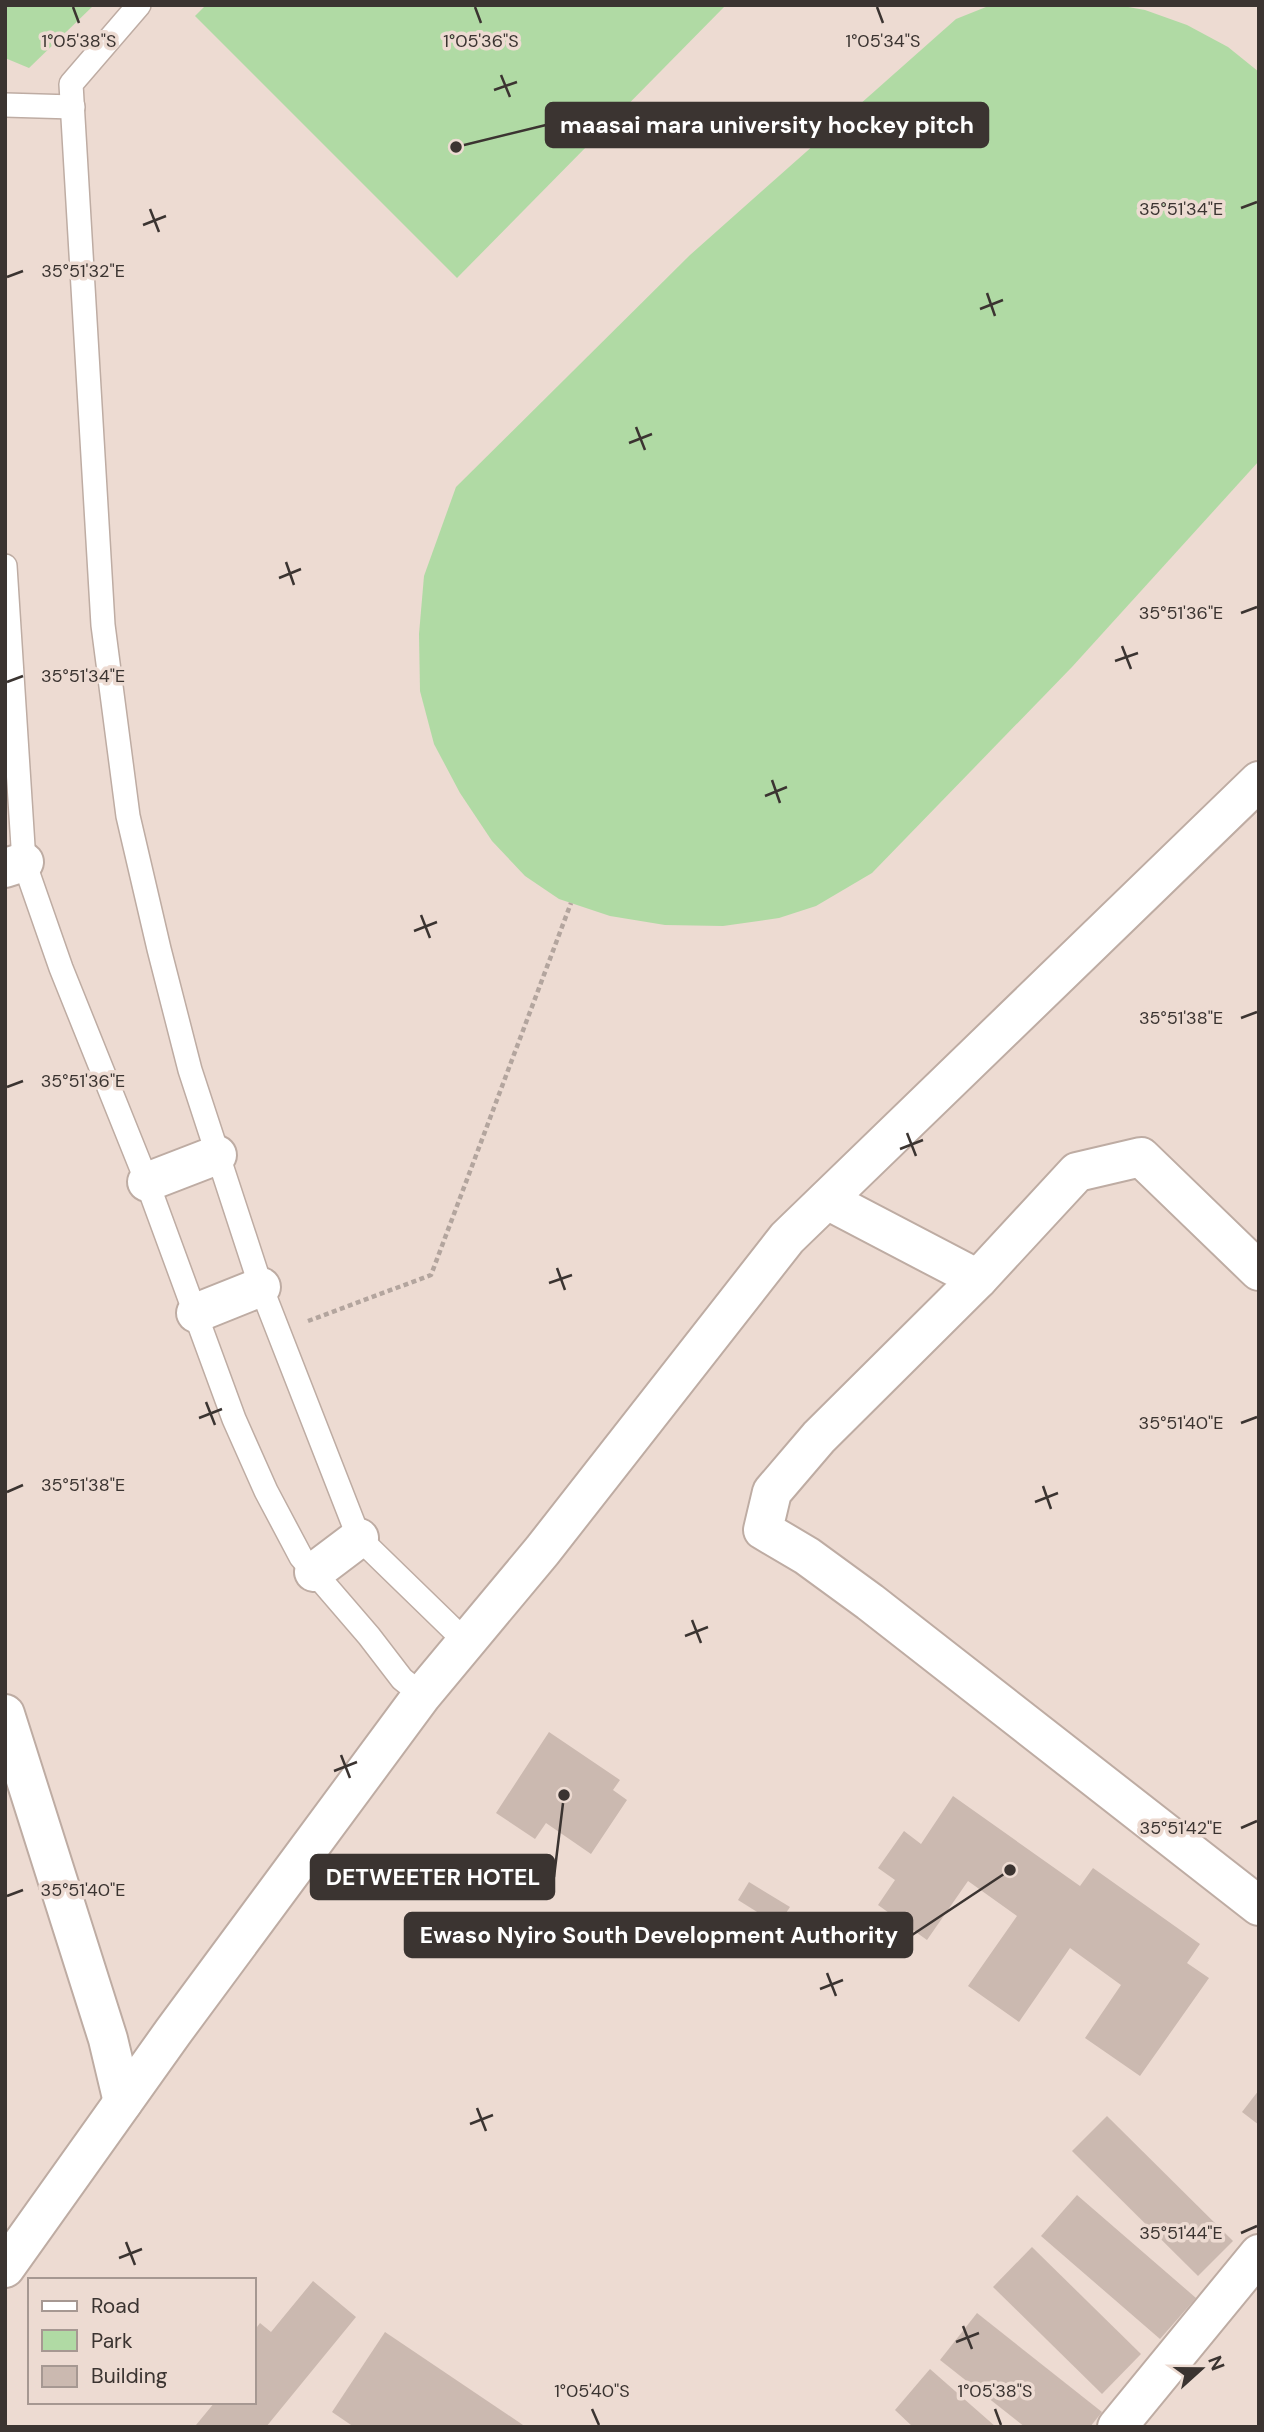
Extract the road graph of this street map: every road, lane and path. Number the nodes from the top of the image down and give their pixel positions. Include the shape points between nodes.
1 (139, 5) edge
2 (5, 105) edge
3 (73, 107) junction
4 (5, 566) edge
5 (1259, 781) edge
6 (14, 865) edge
7 (571, 903) dead end
8 (217, 1155) junction
9 (147, 1182) junction
10 (827, 1200) junction
11 (1259, 1271) edge
12 (978, 1279) junction
13 (261, 1287) junction
14 (196, 1313) junction
15 (277, 1332) junction
16 (359, 1538) junction
17 (314, 1572) junction
18 (466, 1642) junction
19 (422, 1695) junction
20 (5, 1714) edge
21 (1259, 1906) edge
22 (123, 2102) junction
23 (1259, 2254) edge
24 (5, 2267) edge
25 (1117, 2427) edge

1 - 3 lane via 71,84
2 - 3 lane
3 - 8 lane via 103,625 128,816 190,1070
4 - 6 lane
5 - 10 street
6 - 9 lane
7 - 15 path via 431,1275
8 - 9 street
8 - 13 lane
9 - 14 lane
10 - 12 street
10 - 18 street via 787,1238
11 - 12 street via 1141,1157 1077,1172
12 - 21 street via 795,1464 772,1492 763,1530 870,1602
13 - 14 street
13 - 15 lane
14 - 17 lane via 266,1491 301,1557
15 - 16 lane
16 - 17 street
16 - 18 lane
17 - 19 lane via 402,1679
18 - 19 street
19 - 22 street
20 - 22 street via 108,2039
22 - 24 street
23 - 25 street

